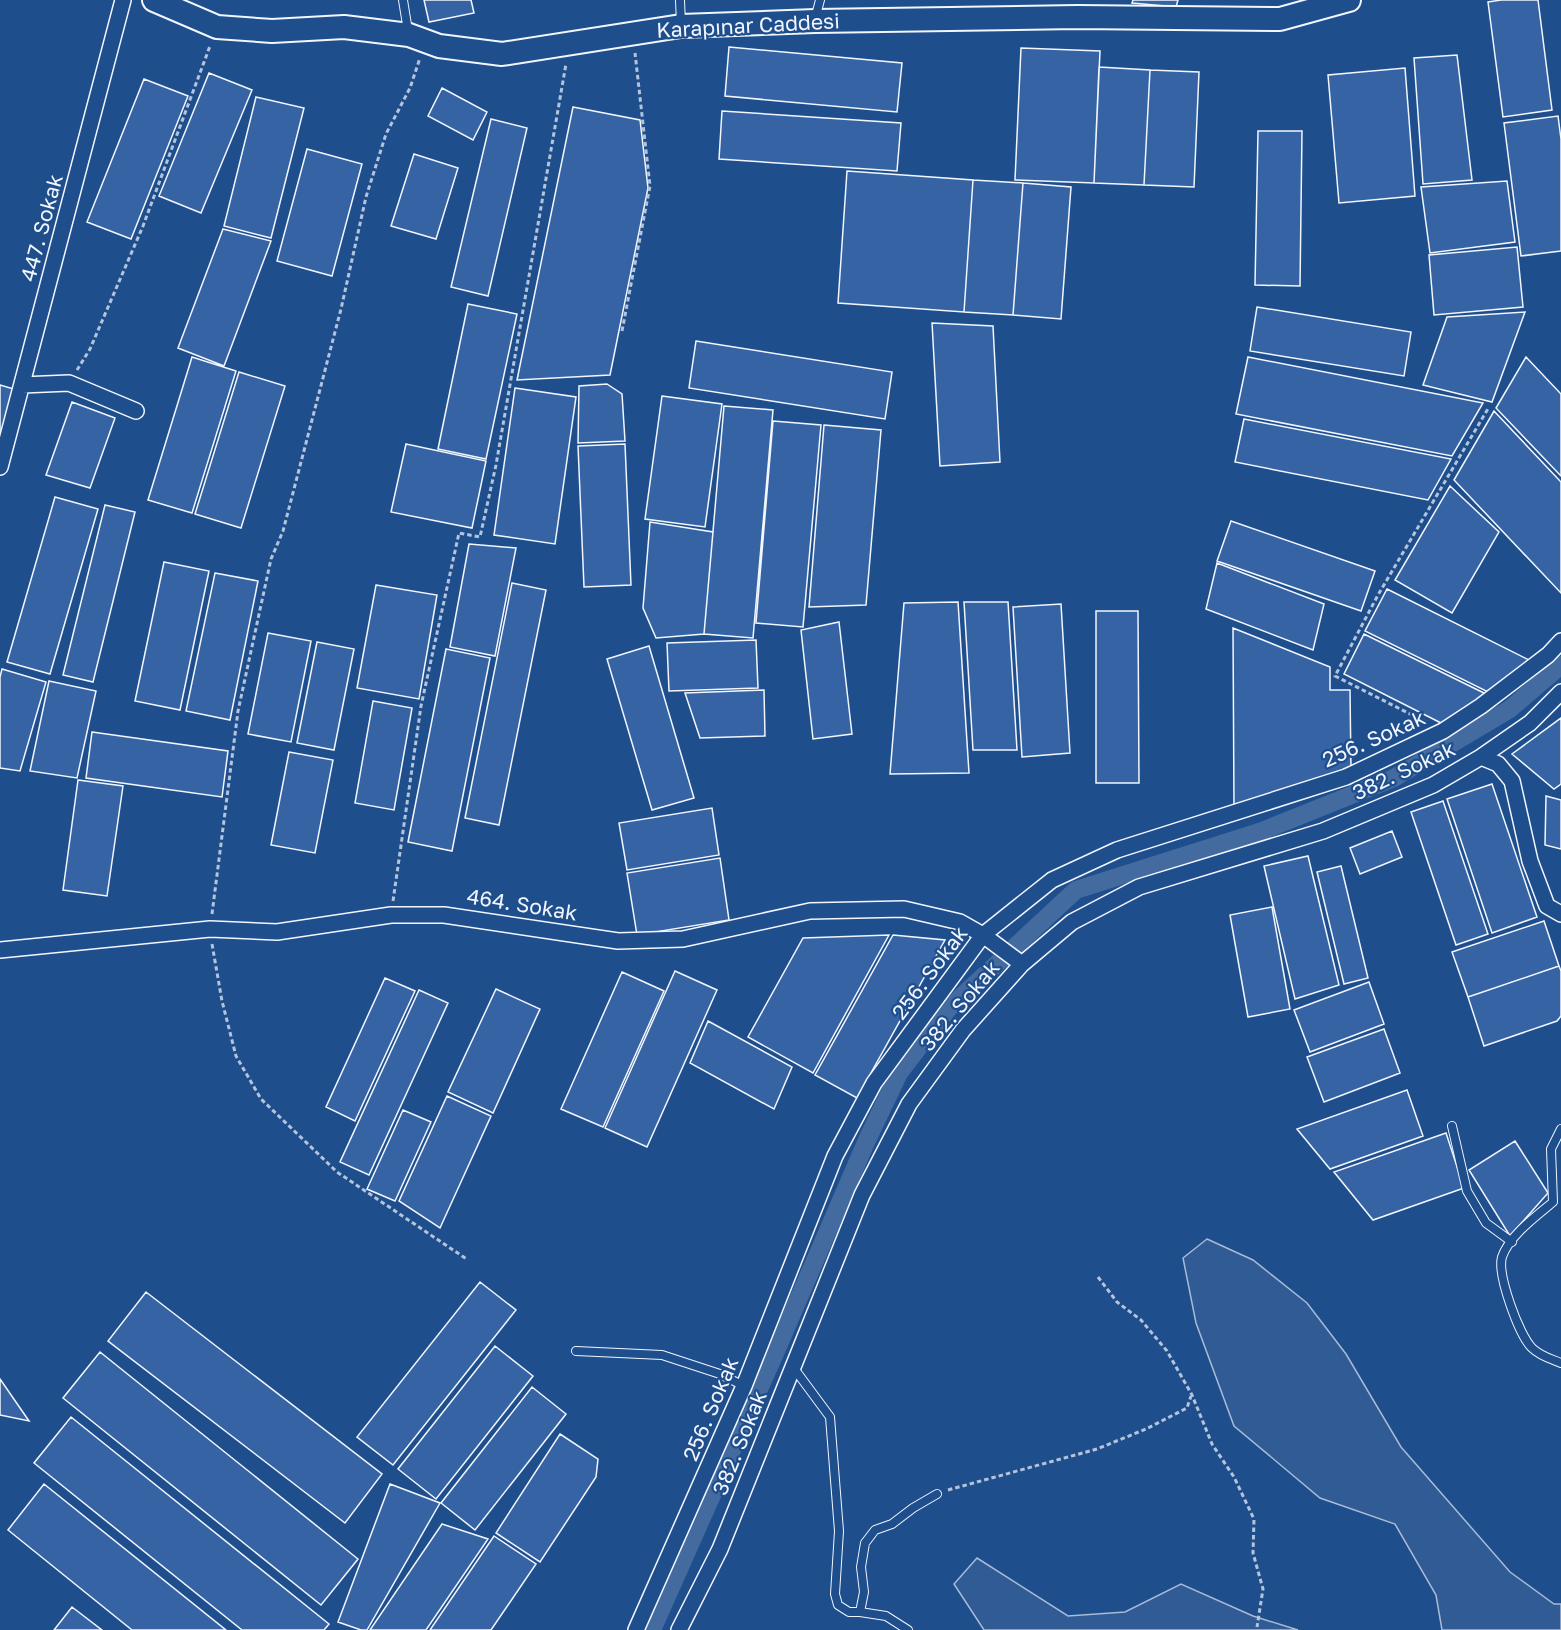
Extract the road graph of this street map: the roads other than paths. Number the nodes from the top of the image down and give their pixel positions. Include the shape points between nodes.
1 (123, 0) edge
2 (154, 0) edge
3 (404, 0) edge
4 (681, 0) edge
5 (1349, 0) edge
6 (817, 10) edge
7 (681, 26) junction
8 (417, 38) junction
9 (22, 385) junction
10 (136, 411) dead end
11 (0, 467) edge
12 (1561, 641) edge
13 (1561, 692) edge
14 (1481, 757) junction
15 (1561, 914) edge
16 (989, 940) junction
17 (0, 951) edge
18 (1021, 964) junction
19 (1452, 1126) dead end
20 (1561, 1129) edge
21 (1512, 1242) junction
22 (576, 1351) dead end
23 (1561, 1363) edge
24 (793, 1367) junction
25 (744, 1386) junction
26 (937, 1494) road end
27 (860, 1612) junction
28 (636, 1630) edge
29 (679, 1630) edge
30 (908, 1630) edge

1 - 9 street, 447. Sokak
2 - 8 street, Karapınar Caddesi via 217,27 272,31 344,27
3 - 8 lane
4 - 7 lane
5 - 6 street, Karapınar Caddesi via 1280,19
6 - 7 street, Karapınar Caddesi
7 - 8 street, Karapınar Caddesi via 502,54 439,46
9 - 10 street via 69,383
9 - 11 street, 447. Sokak
12 - 16 street, 256. Sokak via 1548,655 1443,731 1346,777 1117,850 1052,880
13 - 14 street, 382. Sokak via 1530,723
14 - 15 street via 1498,764 1512,781 1530,861 1547,906
14 - 18 street, 382. Sokak via 1433,785 1323,831 1139,887 1072,922
16 - 17 street, 464. Sokak via 960,922 904,909 810,911 683,939 618,941 444,915 391,915 277,932 210,929
16 - 18 street, 464. Sokak
16 - 25 street, 256. Sokak via 874,1083 835,1156
18 - 24 street, 382. Sokak via 963,1030 909,1104 862,1195
19 - 21 lane via 1467,1191 1486,1223
20 - 21 lane via 1551,1149 1552,1202
21 - 23 lane via 1502,1257 1502,1279 1523,1334 1532,1348
22 - 25 lane via 662,1355
24 - 27 lane via 830,1417 839,1531 835,1594 838,1605 849,1612
24 - 29 street, 382. Sokak via 720,1549
25 - 28 street, 256. Sokak
26 - 27 lane via 892,1524 875,1530 865,1543
27 - 30 lane via 886,1616

